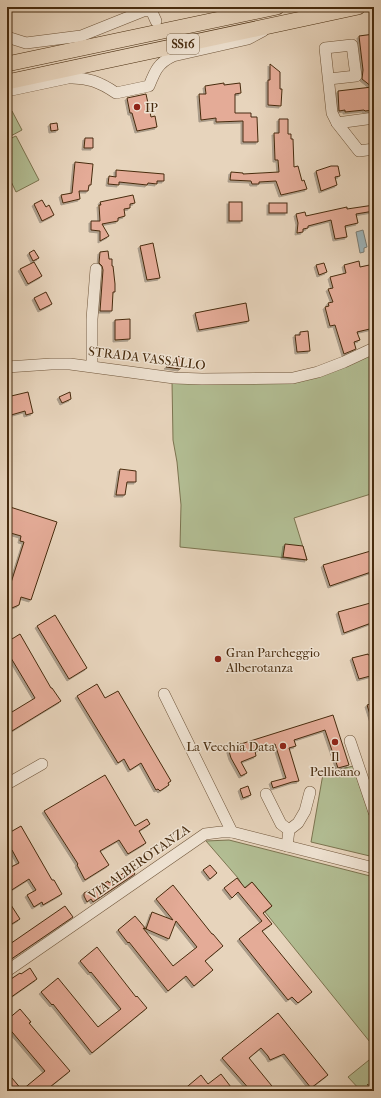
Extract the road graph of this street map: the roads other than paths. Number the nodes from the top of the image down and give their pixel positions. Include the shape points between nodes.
1 (277, 7) edge
2 (358, 7) edge
3 (156, 20) dead end
4 (274, 25) junction
5 (7, 37) edge
6 (7, 64) edge
7 (328, 79) dead end
8 (7, 82) edge
9 (7, 91) edge
10 (374, 118) edge
11 (337, 123) junction
12 (374, 149) edge
13 (96, 269) dead end
14 (374, 348) edge
15 (92, 366) junction
16 (7, 367) edge
17 (164, 694) dead end
18 (350, 741) dead end
19 (42, 764) dead end
20 (8, 780) edge
21 (310, 792) dead end
22 (266, 794) dead end
23 (374, 812) edge
24 (290, 830) junction
25 (232, 832) junction
26 (287, 846) junction
27 (374, 868) edge
28 (7, 972) edge

1 - 6 highway, SS16
2 - 4 highway, SS16
3 - 5 street via 152,12 146,10 81,36 26,43
4 - 8 highway, SS16
4 - 9 street via 248,39 167,59 155,70 149,86 116,93 102,84 76,77
7 - 11 street via 332,113
10 - 11 street
11 - 12 street via 359,151
13 - 15 street
14 - 15 street, STRADA VASSALLO via 324,370 293,378 174,378
15 - 16 street, STRADA VASSALLO via 50,364
17 - 25 street
18 - 23 street
19 - 20 street
21 - 24 street via 305,811
22 - 24 street via 281,824
24 - 26 street
25 - 26 street, VIA ALBEROTANZA
25 - 28 street, VIA ALBEROTANZA via 211,832 200,836
26 - 27 street, VIA ALBEROTANZA

